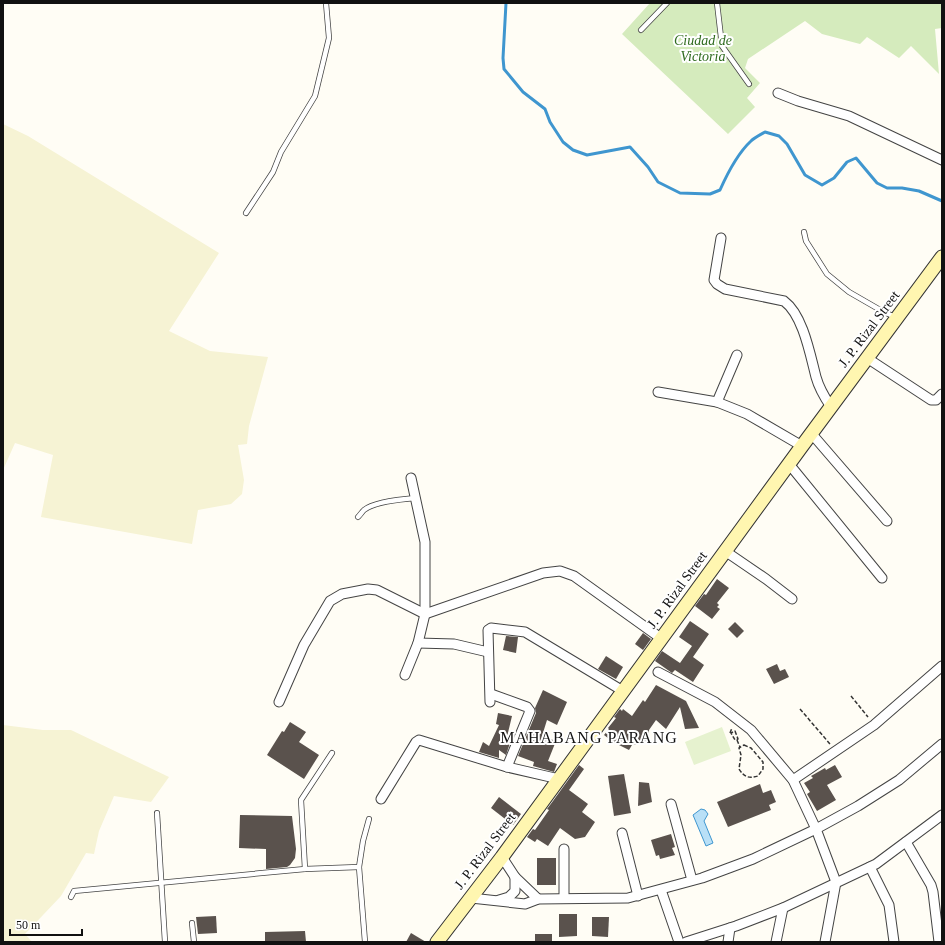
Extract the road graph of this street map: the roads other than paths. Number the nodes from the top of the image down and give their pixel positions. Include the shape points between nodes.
1 (326, 3) edge
2 (667, 3) edge
3 (717, 3) edge
4 (642, 30) dead end
5 (749, 84) dead end
6 (778, 93) dead end
7 (942, 160) edge
8 (246, 213) dead end
9 (804, 232) dead end
10 (721, 238) dead end
11 (942, 257) edge
12 (897, 318) junction
13 (737, 356) dead end
14 (867, 358) junction
15 (658, 392) dead end
16 (942, 394) edge
17 (718, 402) junction
18 (831, 407) junction
19 (811, 434) junction
20 (802, 446) junction
21 (789, 464) junction
22 (411, 478) dead end
23 (416, 498) junction
24 (358, 517) dead end
25 (887, 521) dead end
26 (725, 551) junction
27 (882, 578) dead end
28 (792, 599) dead end
29 (425, 614) junction
30 (662, 639) junction
31 (418, 643) junction
32 (488, 652) junction
33 (942, 666) edge
34 (658, 672) dead end
35 (405, 675) dead end
36 (623, 691) junction
37 (279, 702) dead end
38 (942, 744) edge
39 (332, 753) dead end
40 (507, 767) junction
41 (559, 779) junction
42 (792, 780) junction
43 (381, 799) dead end
44 (671, 804) dead end
45 (156, 813) dead end
46 (942, 815) edge
47 (369, 819) dead end
48 (816, 829) junction
49 (622, 833) dead end
50 (906, 842) junction
51 (564, 849) dead end
52 (502, 857) junction
53 (359, 867) junction
54 (870, 867) junction
55 (305, 869) junction
56 (515, 877) junction
57 (692, 880) junction
58 (162, 882) junction
59 (836, 882) junction
60 (661, 890) junction
61 (638, 896) junction
62 (71, 897) dead end
63 (471, 898) junction
64 (538, 898) junction
65 (564, 898) junction
66 (498, 900) junction
67 (783, 908) junction
68 (192, 923) dead end
69 (730, 928) junction
70 (165, 942) edge
71 (194, 942) edge
72 (365, 942) edge
73 (437, 942) edge
74 (679, 942) edge
75 (686, 942) edge
76 (728, 942) edge
77 (776, 942) edge
78 (825, 942) edge
79 (894, 942) edge
80 (939, 942) edge

1 - 8 lane via 329,38 315,96 281,152 273,172
2 - 4 lane
3 - 5 lane via 722,46
6 - 7 street via 849,116
9 - 12 lane via 806,241 827,274 850,292 882,312
10 - 18 street via 714,280 725,289 784,301 790,306 796,314 812,358 816,378
11 - 12 main road, J. P. Rizal Street
12 - 14 main road, J. P. Rizal Street
13 - 17 street
14 - 16 street via 931,400 936,400
14 - 18 main road, J. P. Rizal Street
15 - 17 street
17 - 20 street via 747,414
18 - 19 main road, J. P. Rizal Street
19 - 20 main road, J. P. Rizal Street
19 - 25 street
20 - 21 main road, J. P. Rizal Street
21 - 26 main road, J. P. Rizal Street
21 - 27 street
22 - 23 street
23 - 24 lane via 371,506
23 - 29 street via 425,542
26 - 28 street
26 - 30 main road, J. P. Rizal Street
29 - 30 street via 543,573 560,571 574,576
29 - 31 street
29 - 37 street via 377,590 368,589 342,594 330,601 304,645
30 - 36 main road, J. P. Rizal Street
31 - 32 street via 454,644
31 - 35 street
32 - 36 street via 489,628 525,632
32 - 40 street via 491,698 527,707 530,711
33 - 42 street via 874,725
34 - 42 street via 715,702 751,730
36 - 41 main road, J. P. Rizal Street
38 - 48 street via 899,780
39 - 55 lane via 301,800
40 - 41 street
40 - 43 street via 419,740
41 - 52 main road, J. P. Rizal Street
42 - 48 street
44 - 57 street
45 - 58 lane
46 - 50 street
47 - 53 lane
48 - 57 street via 758,856
48 - 59 street
49 - 61 street
50 - 54 street
50 - 80 street via 934,892
51 - 65 street
52 - 56 street
52 - 63 main road, J. P. Rizal Street
53 - 55 lane
53 - 72 lane
54 - 59 street
54 - 79 street via 889,905
55 - 58 lane
56 - 64 street
56 - 66 street via 515,891 509,897
57 - 60 street
58 - 62 lane via 74,891
58 - 70 lane
59 - 67 street
59 - 78 street
60 - 61 street
60 - 74 street
61 - 65 street
63 - 66 street
63 - 73 main road, J. P. Rizal Street
64 - 65 street
64 - 66 street via 525,904
67 - 69 street
67 - 77 street
68 - 71 lane
69 - 75 street
69 - 76 street

